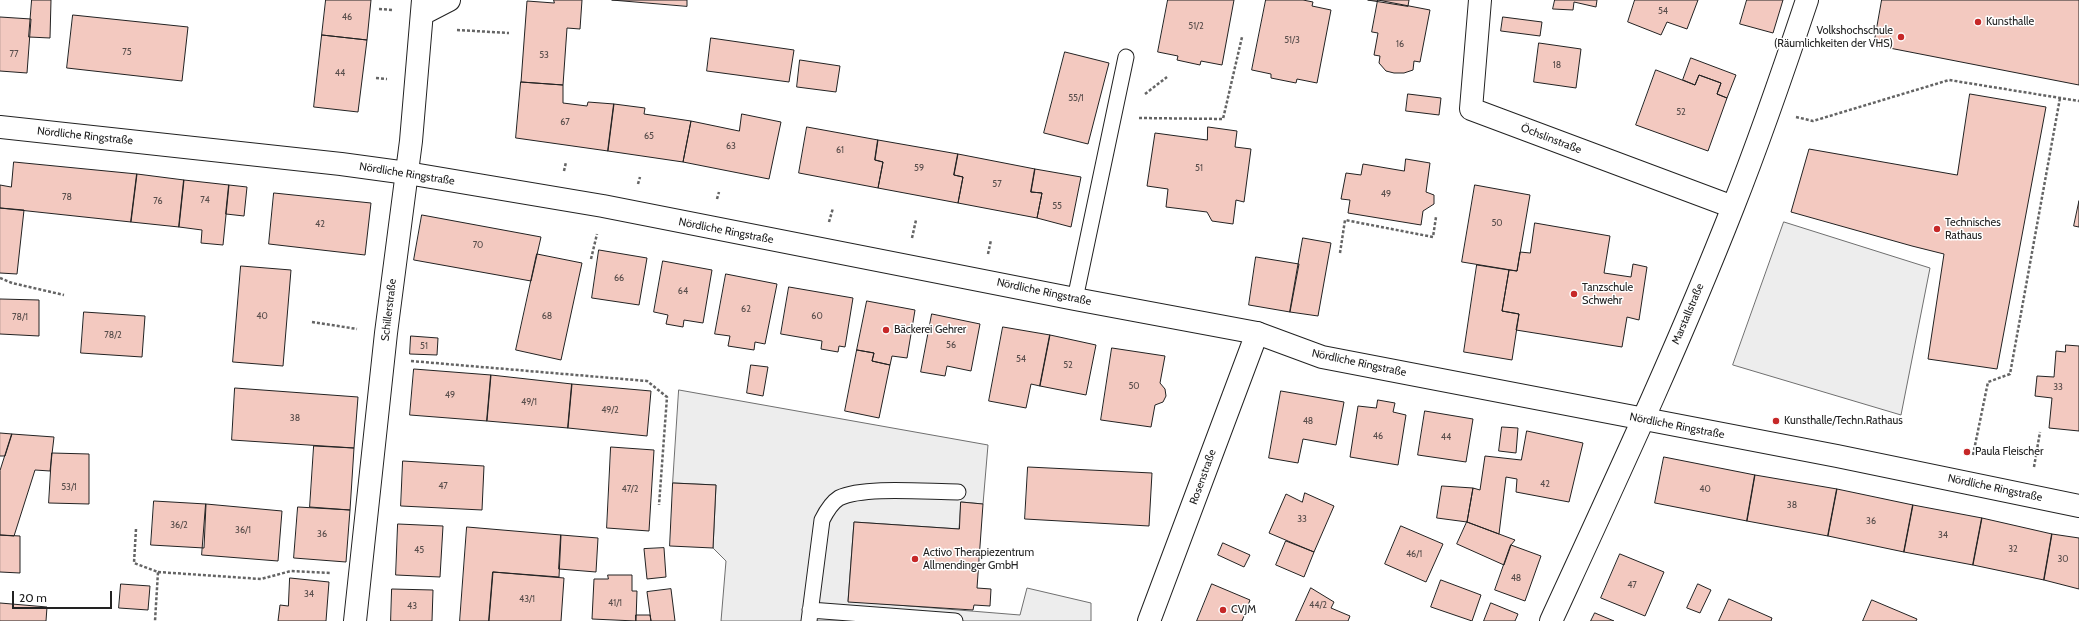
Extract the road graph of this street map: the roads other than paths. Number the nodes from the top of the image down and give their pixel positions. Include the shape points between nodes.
1 (449, 0) edge
2 (1480, 0) edge
3 (1807, 0) edge
4 (422, 14) edge
5 (1126, 57) dead end
6 (0, 127) edge
7 (407, 173) junction
8 (1733, 207) junction
9 (1075, 299) junction
10 (1257, 333) junction
11 (1643, 420) junction
12 (958, 492) dead end
13 (2079, 506) edge
14 (810, 615) edge
15 (355, 621) edge
16 (955, 621) edge
17 (1149, 621) edge
18 (1552, 621) edge

1 - 4 street
2 - 8 street, Öchslinstraße via 1471,109
3 - 8 street, Marstallstraße via 1770,110
4 - 7 street, Schillerstraße
5 - 9 lane
6 - 7 street, Nördliche Ringstraße
7 - 9 street, Nördliche Ringstraße via 603,206
7 - 15 street, Schillerstraße via 386,333
8 - 11 street, Marstallstraße
9 - 10 street, Nördliche Ringstraße
10 - 11 street, Nördliche Ringstraße via 1322,357
10 - 17 street, Rosenstraße
11 - 13 street, Nördliche Ringstraße
11 - 18 street, Marstallstraße
12 - 14 lane via 859,492 838,499 822,520
14 - 16 lane

